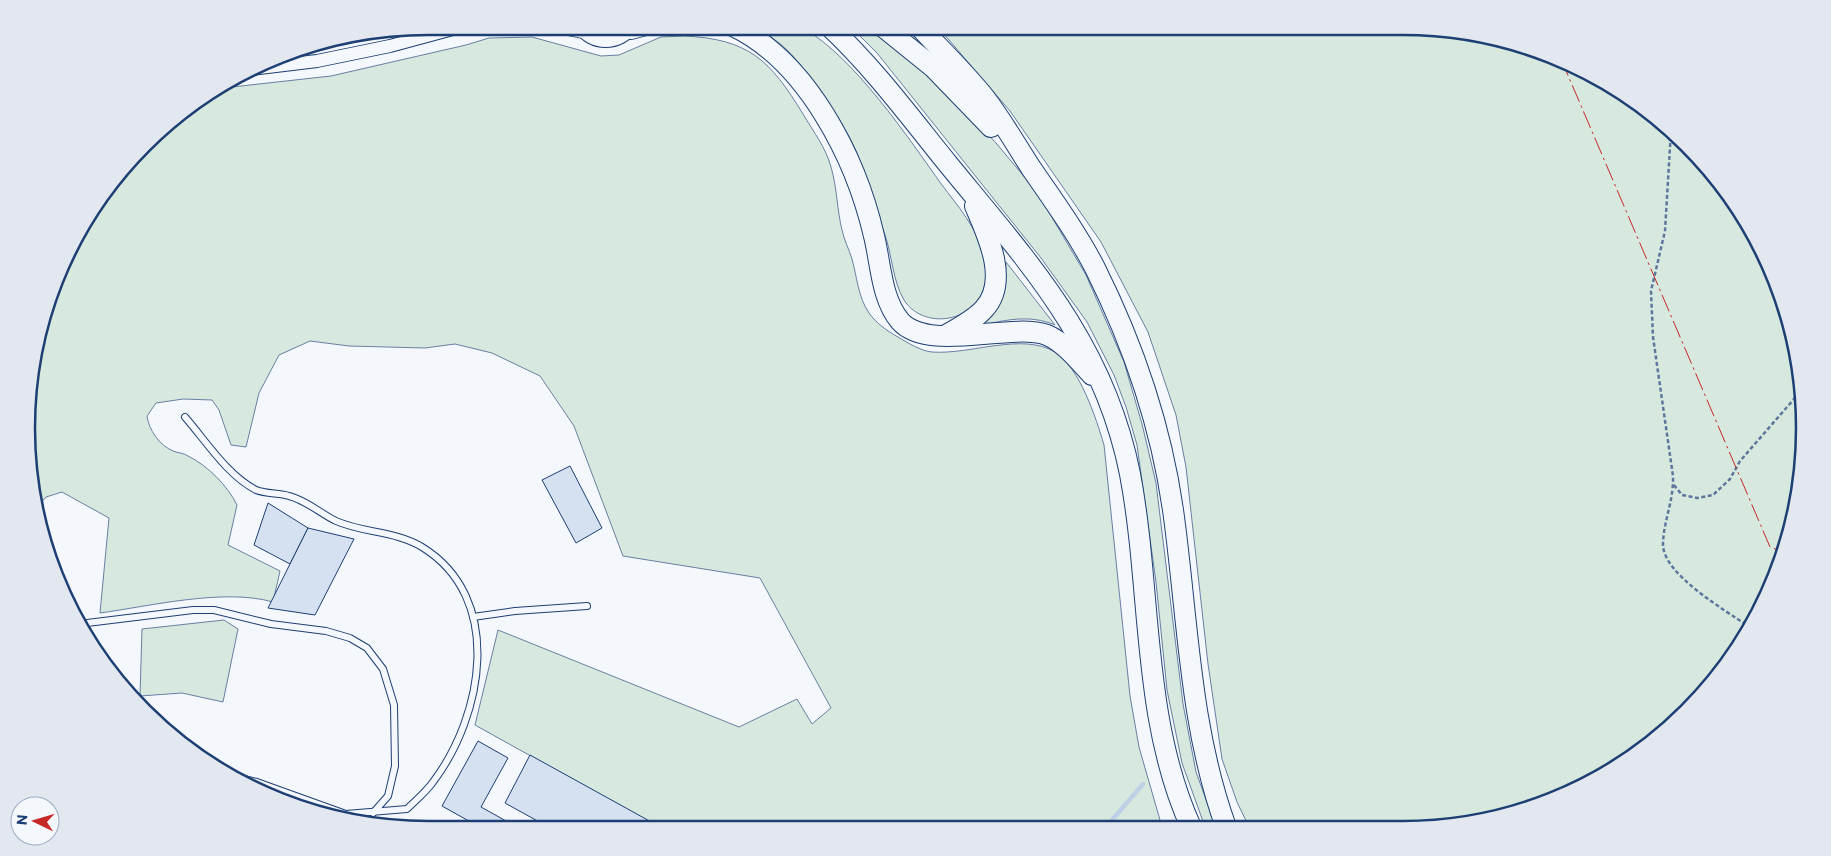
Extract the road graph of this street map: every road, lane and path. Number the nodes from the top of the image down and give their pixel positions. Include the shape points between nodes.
1 (431, 35) edge
2 (589, 35) edge
3 (623, 35) edge
4 (750, 35) edge
5 (838, 35) edge
6 (893, 35) edge
7 (927, 35) edge
8 (276, 66) edge
9 (1670, 140) edge
10 (966, 186) junction
11 (1045, 188) junction
12 (945, 336) junction
13 (1104, 386) junction
14 (1795, 398) edge
15 (185, 417) dead end
16 (1674, 485) junction
17 (587, 606) dead end
18 (473, 617) junction
19 (87, 623) dead end
20 (1744, 623) edge
21 (263, 784) edge
22 (333, 809) edge
23 (373, 813) junction
24 (355, 814) edge
25 (1188, 821) edge
26 (1224, 821) edge

1 - 8 street via 317,61
2 - 3 street via 606,41
4 - 12 main road via 782,59 823,113 864,203 891,309 902,324
5 - 10 main road via 868,66
6 - 11 main road via 971,104
7 - 11 main road via 984,98
9 - 16 path via 1665,231 1651,291 1653,337
10 - 12 main road via 992,246 996,271 993,293 985,308
10 - 13 main road via 1015,244 1061,307 1094,362
11 - 26 main road via 1094,267 1121,323 1157,429 1173,510 1195,706 1203,750
12 - 13 main road via 1034,331 1050,336
13 - 25 main road via 1114,411 1130,475 1156,692 1174,783
14 - 16 path via 1740,461 1730,479 1713,495 1697,498 1682,495
15 - 18 lane via 240,480 258,491 291,496 337,522 401,537 423,548 453,574 470,601
16 - 20 path via 1663,546 1667,560 1680,576
17 - 18 lane
18 - 23 lane via 478,642 472,704 452,752 433,783 407,809
19 - 23 lane via 214,610 271,624 326,631 350,638 367,648 383,669 394,705 395,766 388,796
21 - 22 lane
23 - 24 lane

